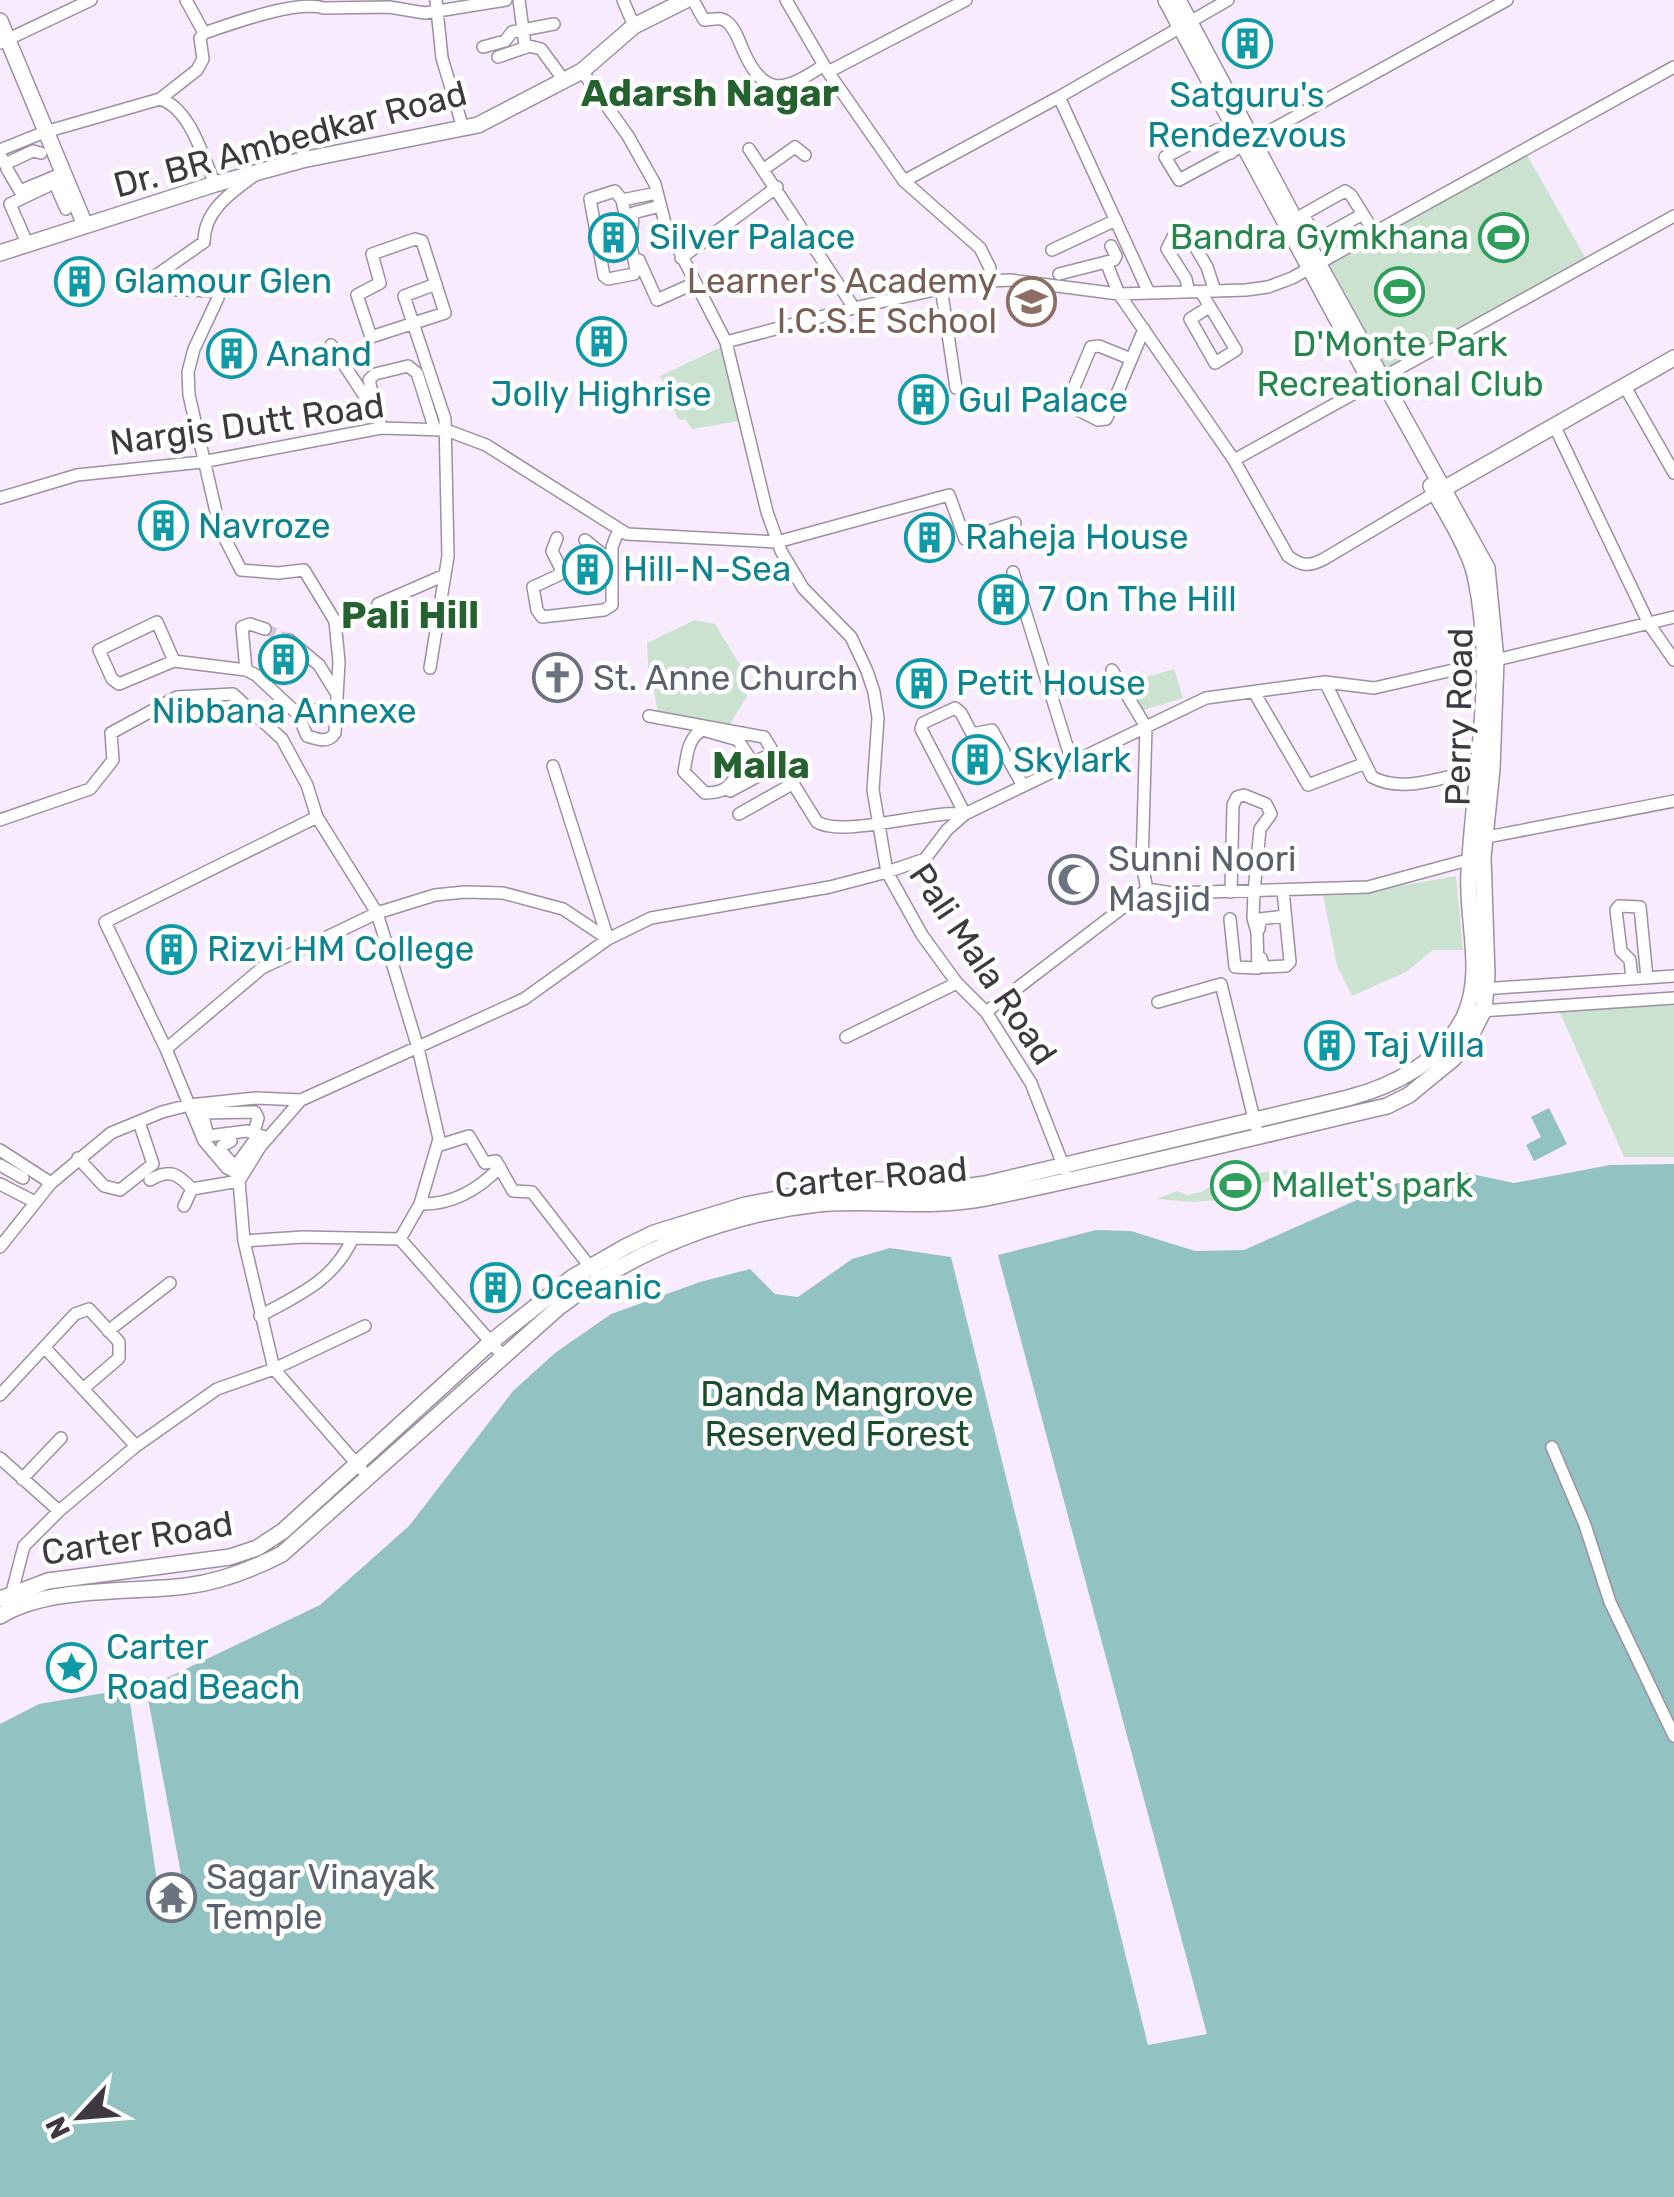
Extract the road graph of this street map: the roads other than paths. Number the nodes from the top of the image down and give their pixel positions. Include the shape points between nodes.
1 (91, 0) edge
2 (186, 0) edge
3 (502, 0) edge
4 (519, 0) edge
5 (623, 0) edge
6 (690, 0) edge
7 (786, 0) edge
8 (966, 0) edge
9 (1166, 0) edge
10 (1178, 0) edge
11 (1228, 0) edge
12 (1508, 0) edge
13 (389, 3) edge
14 (438, 6) edge
15 (0, 20) edge
16 (1184, 25) junction
17 (634, 26) junction
18 (521, 30) junction
19 (204, 32) junction
20 (4, 42) edge
21 (527, 46) junction
22 (483, 47) dead end
23 (542, 49) junction
24 (498, 57) dead end
25 (1674, 67) edge
26 (826, 69) junction
27 (582, 70) junction
28 (563, 79) junction
29 (1059, 97) junction
30 (160, 99) junction
31 (463, 128) junction
32 (46, 132) junction
33 (1243, 146) junction
34 (749, 149) dead end
35 (0, 152) edge
36 (805, 155) dead end
37 (764, 168) junction
38 (7, 169) dead end
39 (258, 172) junction
40 (904, 180) junction
41 (56, 181) junction
42 (216, 184) junction
43 (777, 187) junction
44 (658, 199) junction
45 (622, 200) junction
46 (66, 208) dead end
47 (1363, 214) junction
48 (1674, 216) edge
49 (1116, 220) junction
50 (1294, 220) junction
51 (85, 225) junction
52 (1374, 232) junction
53 (27, 243) junction
54 (1111, 246) dead end
55 (0, 253) edge
56 (681, 258) junction
57 (1106, 262) junction
58 (1313, 266) junction
59 (1059, 274) junction
60 (990, 280) junction
61 (695, 283) junction
62 (436, 284) junction
63 (1213, 285) junction
64 (941, 287) junction
65 (1068, 288) junction
66 (1192, 289) junction
67 (1149, 293) junction
68 (1119, 294) junction
69 (1210, 307) junction
70 (854, 308) junction
71 (413, 325) junction
72 (1144, 330) junction
73 (726, 342) junction
74 (331, 345) dead end
75 (1674, 358) edge
76 (1132, 359) junction
77 (1378, 383) junction
78 (1624, 386) junction
79 (956, 388) dead end
80 (1554, 425) junction
81 (378, 429) junction
82 (440, 430) junction
83 (1234, 460) junction
84 (202, 462) junction
85 (1674, 473) edge
86 (1440, 491) junction
87 (0, 498) edge
88 (1014, 523) dead end
89 (619, 529) junction
90 (557, 538) dead end
91 (585, 540) dead end
92 (777, 542) junction
93 (612, 562) junction
94 (1012, 572) dead end
95 (446, 575) junction
96 (378, 604) dead end
97 (1674, 617) edge
98 (1650, 624) junction
99 (265, 628) dead end
100 (289, 640) tunnel mouth
101 (1674, 660) edge
102 (174, 661) junction
103 (430, 668) dead end
104 (1488, 668) junction
105 (246, 670) junction
106 (1112, 670) dead end
107 (1325, 682) junction
108 (1254, 692) junction
109 (337, 694) junction
110 (336, 710) junction
111 (649, 716) dead end
112 (299, 717) junction
113 (1146, 726) junction
114 (779, 758) junction
115 (1072, 762) junction
116 (753, 763) junction
117 (1364, 764) junction
118 (553, 766) dead end
119 (1485, 769) junction
120 (768, 770) junction
121 (794, 784) junction
122 (1023, 786) junction
123 (779, 792) junction
124 (726, 793) dead end
125 (1674, 801) edge
126 (739, 814) dead end
127 (965, 814) junction
128 (316, 817) junction
129 (0, 820) edge
130 (876, 823) junction
131 (1478, 838) junction
132 (1477, 858) junction
133 (886, 872) junction
134 (1232, 872) junction
135 (1257, 874) junction
136 (1147, 888) junction
137 (1283, 890) junction
138 (1231, 892) junction
139 (1254, 892) junction
140 (377, 914) junction
141 (1285, 916) junction
142 (1230, 919) dead end
143 (608, 939) junction
144 (1255, 972) dead end
145 (1674, 976) edge
146 (1647, 978) junction
147 (1632, 979) junction
148 (1480, 982) junction
149 (956, 983) junction
150 (1571, 983) junction
151 (1221, 984) junction
152 (1674, 998) edge
153 (1158, 1002) dead end
154 (1573, 1003) junction
155 (1484, 1010) junction
156 (986, 1012) junction
157 (1465, 1012) junction
158 (846, 1037) dead end
159 (418, 1048) junction
160 (166, 1049) junction
161 (301, 1100) junction
162 (255, 1105) junction
163 (197, 1108) junction
164 (139, 1122) junction
165 (1257, 1128) junction
166 (231, 1135) junction
167 (256, 1139) junction
168 (438, 1146) junction
169 (0, 1150) edge
170 (78, 1158) junction
171 (0, 1165) edge
172 (500, 1167) junction
173 (1065, 1171) junction
174 (235, 1176) junction
175 (22, 1178) dead end
176 (150, 1180) dead end
177 (51, 1183) junction
178 (0, 1184) edge
179 (192, 1189) junction
180 (35, 1202) junction
181 (420, 1204) junction
182 (184, 1206) dead end
183 (6, 1230) edge
184 (353, 1238) junction
185 (400, 1239) junction
186 (244, 1241) junction
187 (0, 1247) edge
188 (595, 1273) junction
189 (170, 1283) dead end
190 (260, 1316) junction
191 (365, 1326) dead end
192 (108, 1331) junction
193 (491, 1342) junction
194 (46, 1349) junction
195 (504, 1357) junction
196 (274, 1369) junction
197 (84, 1388) junction
198 (0, 1396) edge
199 (61, 1438) dead end
200 (136, 1446) junction
201 (1552, 1446) dead end
202 (0, 1458) edge
203 (356, 1464) junction
204 (371, 1477) junction
205 (22, 1478) junction
206 (60, 1510) junction
207 (0, 1578) edge
208 (5, 1604) edge
209 (1674, 1736) edge

1 - 20 street
2 - 19 street
3 - 14 street
4 - 18 street
5 - 17 street
6 - 17 main road, Dr. BR Ambedkar Road
6 - 26 street via 704,20 729,24 761,82 772,87
7 - 26 street
8 - 26 street
9 - 16 main road, Perry Road
10 - 16 main road, Perry Road
11 - 16 street
12 - 33 street
13 - 14 street via 408,12
13 - 19 street via 278,8
14 - 31 street via 442,58
15 - 20 main road
16 - 29 street
16 - 33 main road, Perry Road
17 - 27 main road, Dr. BR Ambedkar Road
18 - 21 street
18 - 22 street
18 - 23 street via 549,26 551,42
19 - 30 street via 197,70
20 - 32 main road
21 - 23 street
21 - 24 street
23 - 28 street
25 - 52 street
26 - 40 street
27 - 28 main road, Dr. BR Ambedkar Road
27 - 44 street, Pali Mala Road via 628,136
28 - 31 main road, Dr. BR Ambedkar Road
29 - 40 street
29 - 49 street
30 - 32 street
30 - 42 street via 185,120
31 - 39 main road, Dr. BR Ambedkar Road
32 - 35 street
32 - 41 main road
33 - 33 street via 1178,180 1165,157 1218,130
33 - 50 main road, Perry Road
34 - 37 street
35 - 41 street via 4,164 33,150
36 - 37 street via 795,147
37 - 43 street
38 - 41 street via 18,191
39 - 42 main road, Dr. BR Ambedkar Road
39 - 84 street via 214,212 204,225 204,242 151,284 155,291 217,292 188,372
40 - 60 street via 980,248
41 - 46 street
41 - 51 main road
41 - 53 street via 10,204
42 - 51 main road, Dr. BR Ambedkar Road
43 - 56 street
43 - 70 street
44 - 45 street
44 - 56 street, Pali Mala Road
44 - 61 street via 631,217 647,280 660,301
45 - 45 street via 616,191 589,201 608,279 636,272
47 - 50 street via 1318,239
47 - 50 street via 1345,191
47 - 52 street
48 - 77 street
49 - 59 street via 1051,255
49 - 67 street
50 - 58 main road, Perry Road
51 - 53 main road, Dr. BR Ambedkar Road
52 - 58 street
53 - 55 main road, Dr. BR Ambedkar Road
54 - 57 street via 1116,258
56 - 61 street, Pali Mala Road
57 - 59 street
57 - 68 street
58 - 63 street via 1268,287
58 - 77 main road, Perry Road
59 - 65 street
60 - 64 street
60 - 65 street
61 - 73 street, Pali Mala Road
62 - 71 street via 445,313
62 - 71 street via 405,294
62 - 71 street via 421,239 372,254 380,283 356,295 370,336
63 - 66 street
63 - 66 street via 1190,239 1173,237 1167,249
64 - 70 street
64 - 79 street
65 - 68 street
66 - 67 street
66 - 69 street
67 - 68 street
68 - 72 street
69 - 69 street via 1236,350 1215,363 1190,319
70 - 73 street
71 - 82 street via 444,414
72 - 76 street
72 - 83 street
73 - 92 street, Pali Mala Road
74 - 81 street
75 - 78 main road
76 - 76 street via 1106,419 1067,404 1091,347
77 - 83 street
77 - 86 main road, Perry Road
78 - 80 main road
78 - 85 street
80 - 86 main road
80 - 98 street
81 - 82 street, Nargis Dutt Road
81 - 82 street via 369,380 408,366 417,372
81 - 84 street, Nargis Dutt Road
82 - 89 street, Nargis Dutt Road via 486,445
82 - 95 street
83 - 86 street via 1288,556 1311,566
84 - 87 street, Nargis Dutt Road via 77,475
84 - 109 street via 220,529 241,570 304,570 335,620
86 - 104 main road, Perry Road via 1487,568
88 - 92 street, Nargis Dutt Road via 965,540 948,495
89 - 92 street, Nargis Dutt Road
89 - 93 street
90 - 93 street via 552,551 559,575 533,587 540,616 612,605
91 - 93 street
92 - 130 street, Pali Mala Road via 796,579 851,638 874,692
94 - 115 street
95 - 96 street
95 - 103 street
97 - 98 street
98 - 101 street
98 - 104 street
99 - 105 street via 242,627
100 - 109 street via 319,665
102 - 102 street via 119,684 99,650 155,622
102 - 105 street
104 - 107 street via 1374,688
104 - 119 main road, Perry Road
104 - 119 main road, Perry Road
105 - 112 street
106 - 113 street
107 - 108 street
107 - 117 street
108 - 113 street via 1206,698
108 - 117 street via 1308,784
109 - 110 street
110 - 112 street
110 - 112 street via 335,733 322,740 306,736
111 - 114 street via 764,737
113 - 115 street
113 - 136 street
114 - 116 street
114 - 120 street
114 - 121 street
115 - 122 street
116 - 116 street via 712,794 684,772 690,744 703,730 738,740
117 - 119 street via 1372,777 1402,785
118 - 143 street
119 - 131 main road, Perry Road
120 - 123 street
120 - 124 street
121 - 123 street
121 - 130 street via 824,826
122 - 127 street
122 - 127 street via 992,730 972,734 955,708 923,723
123 - 126 street
125 - 131 street
127 - 130 street
127 - 133 street via 925,858
128 - 129 street via 282,739 232,694 177,696 111,733 113,760 90,790
128 - 140 street
128 - 160 street via 105,922
130 - 133 street, Pali Mala Road
131 - 132 main road, Perry Road
132 - 137 street via 1368,887
132 - 148 main road, Perry Road
133 - 143 street via 651,918
133 - 149 street, Pali Mala Road
134 - 135 street
134 - 135 street via 1233,805 1244,795 1266,804 1271,814 1260,829
134 - 138 street
135 - 139 street
136 - 138 street
136 - 156 street
137 - 139 street
137 - 141 street
138 - 139 street
139 - 142 street via 1258,968 1235,968
140 - 143 street via 435,895 502,893 563,909
140 - 159 street
140 - 160 street via 262,968
141 - 141 street via 1289,964 1264,967 1259,920
143 - 159 street via 524,999
144 - 151 street
145 - 146 street
146 - 147 street
146 - 147 street via 1640,907 1619,906 1621,951 1630,960
147 - 150 street
148 - 150 street
148 - 155 main road, Carter Road
148 - 157 main road, Carter Road
149 - 156 street, Pali Mala Road
149 - 158 street
150 - 154 street
151 - 153 street
151 - 165 street
152 - 154 street
154 - 155 street
155 - 157 street
155 - 165 main road, Carter Road via 1453,1059 1387,1106
156 - 173 street, Pali Mala Road via 1030,1082
157 - 165 main road, Carter Road via 1444,1046 1395,1082
159 - 161 street
159 - 168 street
160 - 163 street
161 - 162 street
161 - 167 street
162 - 163 street
162 - 167 street
163 - 164 street
163 - 166 street via 206,1136
163 - 174 street via 204,1141
164 - 170 street
164 - 170 street via 153,1164 120,1190 107,1188
165 - 173 main road, Carter Road
166 - 167 street
166 - 174 street via 222,1150
167 - 174 street
168 - 172 street via 470,1136 485,1162
168 - 181 street
169 - 177 street
170 - 177 street
171 - 175 street
172 - 181 street via 460,1197
172 - 188 street via 513,1192 532,1192
173 - 188 main road, Carter Road via 981,1199 819,1204 751,1217
174 - 179 street
174 - 186 street
176 - 179 street via 174,1172
177 - 180 street
178 - 180 street
179 - 182 street
180 - 183 street
181 - 185 street
183 - 187 street
184 - 185 street
184 - 186 street
184 - 190 street via 342,1260 315,1286
185 - 193 street
186 - 190 street
188 - 193 main road, Carter Road
188 - 195 main road, Carter Road
189 - 192 street
190 - 196 street
191 - 196 street
192 - 194 street via 88,1309 80,1311
192 - 197 street via 119,1342 118,1358
193 - 195 street
193 - 203 main road, Carter Road
194 - 197 street
194 - 198 street
195 - 204 main road, Carter Road
196 - 200 street via 217,1389
196 - 203 street
197 - 200 street
199 - 205 street
200 - 206 street
201 - 209 street via 1610,1602
202 - 205 street
203 - 204 street
203 - 208 main road, Carter Road via 257,1548 190,1564 48,1581
204 - 208 main road, Carter Road via 282,1554 250,1570 186,1586
205 - 206 street
206 - 208 street via 24,1546
207 - 208 street

